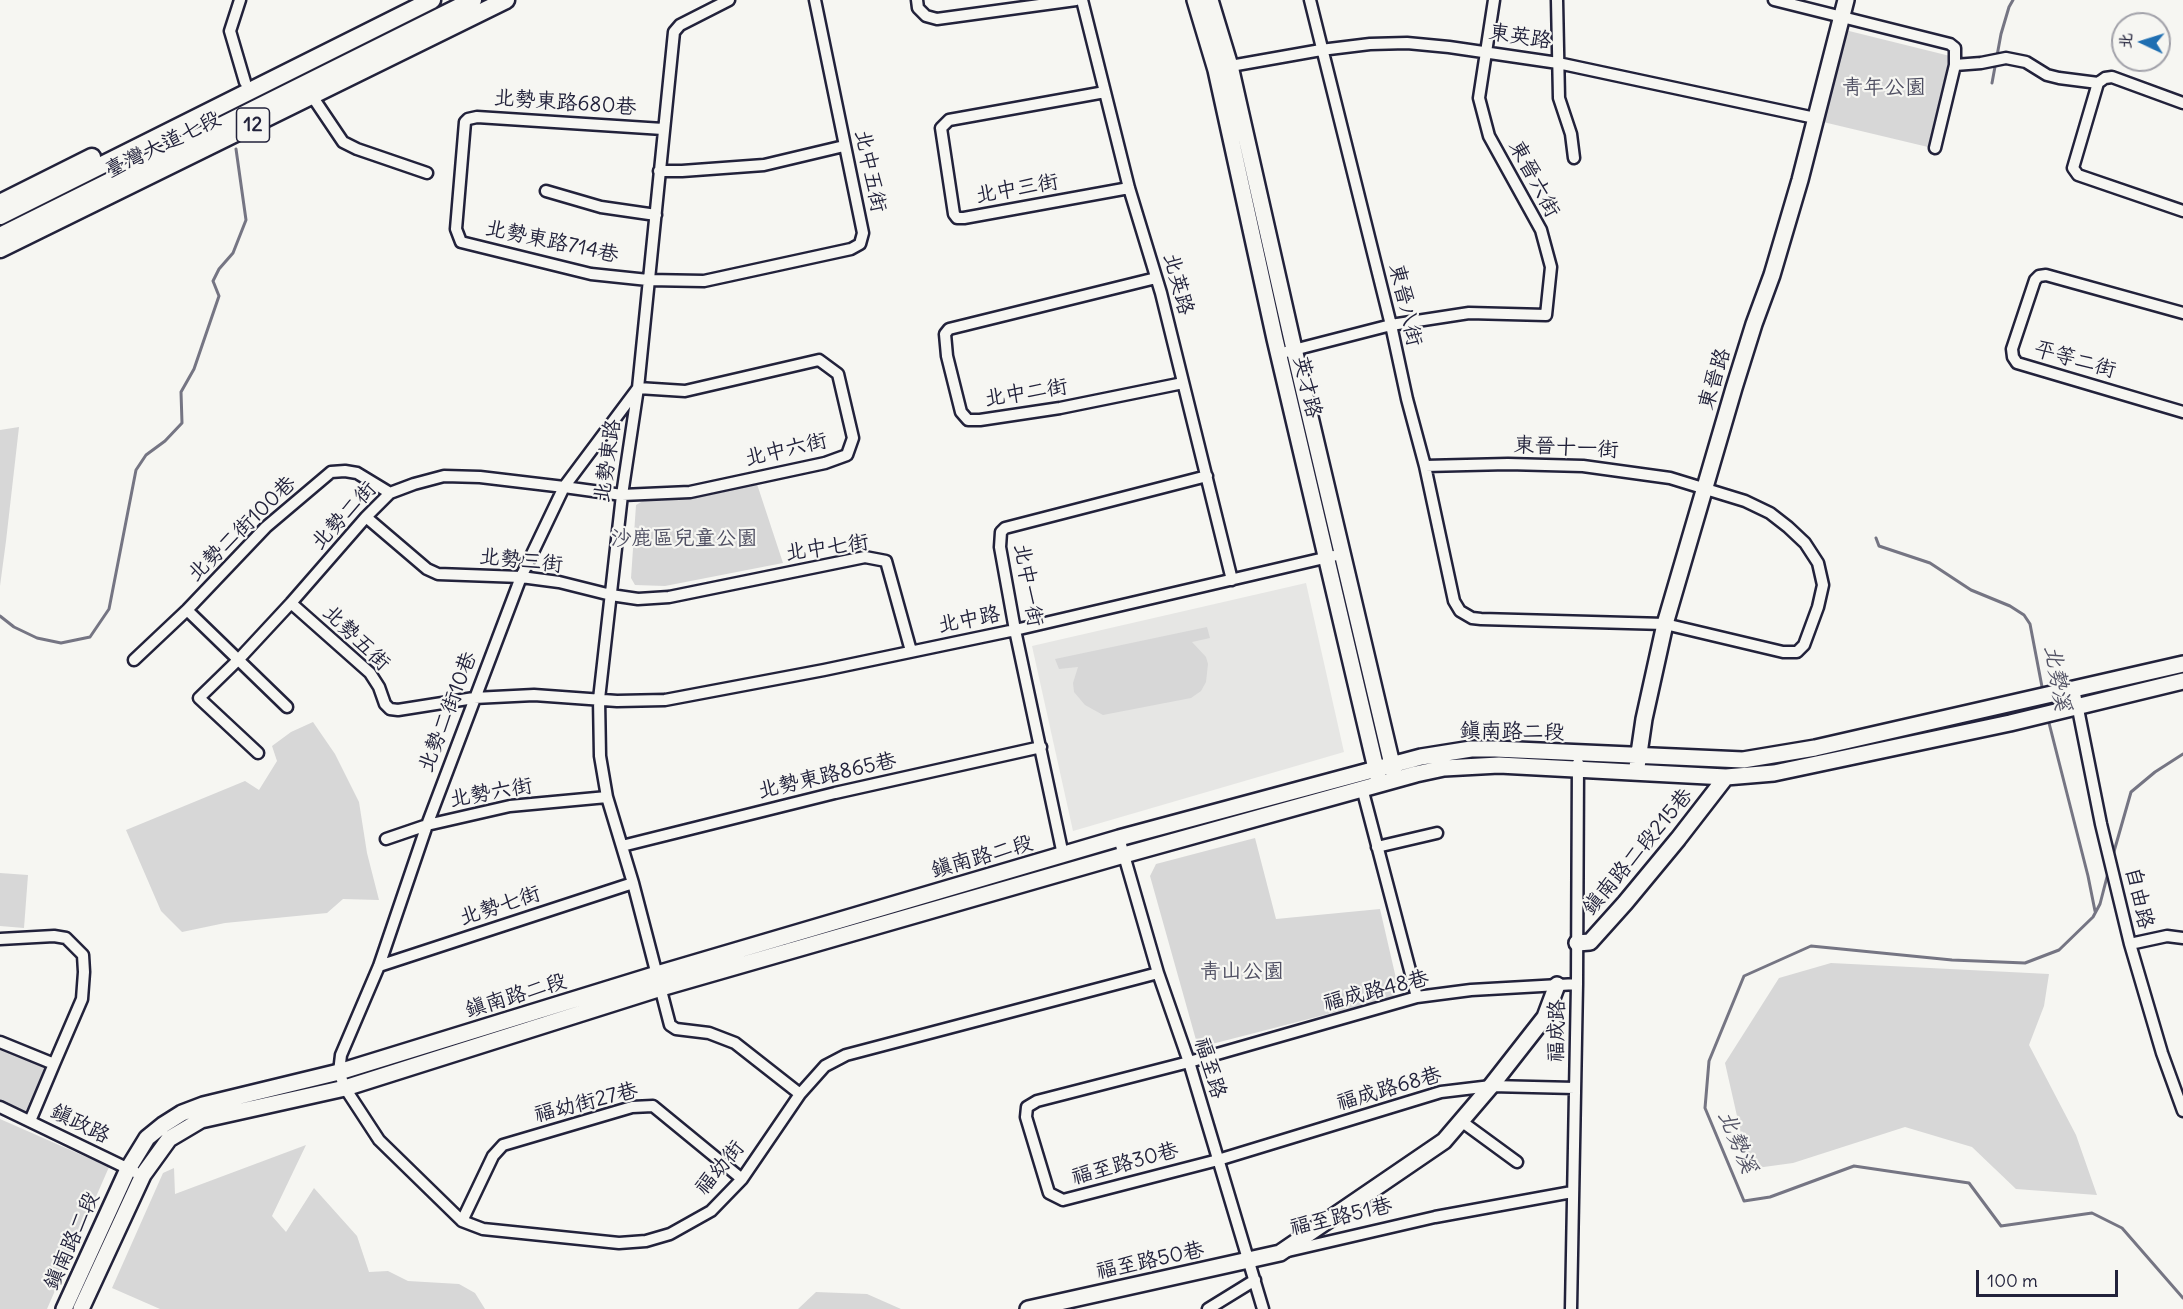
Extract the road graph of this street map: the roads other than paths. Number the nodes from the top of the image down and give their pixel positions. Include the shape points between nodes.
1 (240, 0) edge
2 (410, 0) edge
3 (432, 0) edge
4 (473, 0) edge
5 (506, 0) edge
6 (729, 0) edge
7 (815, 0) edge
8 (917, 0) edge
9 (1076, 0) edge
10 (1082, 0) edge
11 (1195, 0) edge
12 (1210, 0) edge
13 (1310, 0) edge
14 (1494, 0) edge
15 (1557, 0) edge
16 (1774, 0) edge
17 (1846, 0) edge
18 (1842, 18) junction
19 (1321, 50) junction
20 (1486, 51) junction
21 (1558, 63) junction
22 (1955, 64) junction
23 (1223, 68) junction
24 (245, 82) junction
25 (2098, 83) junction
26 (1105, 92) junction
27 (312, 96) junction
28 (2183, 103) edge
29 (1815, 118) junction
30 (663, 129) junction
31 (844, 146) junction
32 (1935, 148) dead end
33 (1574, 158) dead end
34 (659, 171) junction
35 (427, 173) dead end
36 (1130, 188) junction
37 (546, 191) dead end
38 (0, 202) edge
39 (2183, 212) edge
40 (656, 215) junction
41 (0, 216) edge
42 (456, 229) joint
43 (0, 236) edge
44 (0, 249) edge
45 (1156, 278) junction
46 (648, 280) junction
47 (2183, 313) edge
48 (1391, 325) junction
49 (1294, 350) junction
50 (1278, 354) junction
51 (1183, 383) junction
52 (638, 388) junction
53 (2183, 412) edge
54 (1425, 466) junction
55 (1207, 476) junction
56 (564, 487) junction
57 (1704, 488) junction
58 (390, 493) junction
59 (622, 495) junction
60 (366, 517) junction
61 (1342, 554) junction
62 (1325, 558) junction
63 (521, 577) junction
64 (1232, 580) junction
65 (611, 595) junction
66 (291, 603) junction
67 (187, 610) junction
68 (1665, 624) junction
69 (1016, 630) junction
70 (911, 651) junction
71 (239, 659) junction
72 (134, 660) dead end
73 (2183, 664) edge
74 (2183, 681) edge
75 (2074, 689) junction
76 (474, 698) junction
77 (599, 699) junction
78 (287, 707) dead end
79 (2078, 707) junction
80 (1041, 747) junction
81 (258, 753) dead end
82 (1578, 754) junction
83 (1638, 757) junction
84 (1391, 764) junction
85 (1376, 769) junction
86 (1578, 770) junction
87 (1636, 773) junction
88 (1726, 777) junction
89 (1395, 780) junction
90 (1379, 784) junction
91 (1362, 788) junction
92 (607, 797) junction
93 (427, 825) junction
94 (1437, 833) dead end
95 (1119, 838) junction
96 (386, 839) dead end
97 (622, 846) junction
98 (1377, 847) junction
99 (1063, 855) junction
100 (1124, 855) junction
101 (633, 883) junction
102 (2183, 938) edge
103 (0, 939) edge
104 (1577, 943) junction
105 (2130, 944) junction
106 (379, 966) junction
107 (1158, 973) junction
108 (659, 981) junction
109 (1577, 984) junction
110 (1557, 985) junction
111 (1417, 997) junction
112 (0, 1042) edge
113 (1189, 1062) junction
114 (54, 1064) junction
115 (339, 1072) junction
116 (1491, 1086) junction
117 (345, 1088) junction
118 (1575, 1088) junction
119 (800, 1094) junction
120 (0, 1107) edge
121 (2183, 1111) edge
122 (30, 1121) junction
123 (1461, 1121) junction
124 (1218, 1160) junction
125 (1517, 1162) dead end
126 (128, 1169) junction
127 (143, 1175) junction
128 (742, 1179) junction
129 (1572, 1192) junction
130 (462, 1221) junction
131 (1280, 1253) junction
132 (1250, 1261) junction
133 (1255, 1280) junction
134 (64, 1309) edge
135 (81, 1309) edge
136 (1028, 1309) edge
137 (1208, 1309) edge
138 (1263, 1309) edge
139 (1571, 1309) edge

1 - 24 street via 230,31
2 - 24 main road, 臺灣大道七段 / 12
3 - 41 main road, 臺灣大道七段 / 12
4 - 43 main road, 臺灣大道七段 / 12
5 - 27 main road, 臺灣大道七段 / 12
6 - 30 street, 北勢東路 via 680,25 674,32
7 - 31 street, 北中五街
8 - 9 street via 918,9 937,19
10 - 26 street, 北英路
11 - 23 street, 英才路
12 - 23 street, 英才路
13 - 19 street, 東晉八街
14 - 20 street
15 - 21 street
16 - 18 street
17 - 18 street, 東晉路
18 - 22 street via 1950,44 1955,48
18 - 29 street, 東晉路
19 - 20 street, 東英路 via 1407,43
19 - 23 street, 東英路
19 - 48 street, 東晉八街
20 - 21 street, 東英路
20 - 48 street, 東晉六街 via 1479,98 1489,136 1541,230 1551,267 1546,315 1469,313
21 - 29 street, 東英路
21 - 33 street via 1559,99 1571,134
22 - 25 street via 2006,58 2026,62 2047,75
22 - 32 street
23 - 49 street, 英才路
23 - 50 street, 英才路
24 - 38 main road, 臺灣大道七段 / 12
25 - 28 street via 2112,77
25 - 39 street via 2073,168 2078,175
26 - 36 street, 北英路
26 - 36 street, 北中三街 via 949,120 941,128 954,214 964,218
27 - 35 street via 343,142
27 - 44 main road, 臺灣大道七段 / 12
29 - 57 street, 東晉路 via 1772,275
30 - 34 street, 北勢東路
30 - 42 street, 北勢東路680巷 via 468,119
31 - 34 street via 764,165
31 - 46 street, 北中五街 via 863,232 860,243 851,249 704,281
34 - 40 street, 北勢東路
36 - 45 street, 北英路
37 - 40 street via 601,207
40 - 46 street, 北勢東路
42 - 46 street, 北勢東路714巷 via 461,242 479,248 591,274
45 - 51 street, 北英路
45 - 51 street, 北中二街 via 950,329 945,334 947,356 961,412 968,420 980,420
46 - 52 street, 北勢東路
47 - 53 street, 平等二街 via 2039,276 2012,349 2017,363
48 - 49 street
48 - 54 street, 東晉八街
49 - 50 street
49 - 61 street, 英才路
50 - 62 street, 英才路
51 - 55 street, 北英路
52 - 56 street, 北勢二街10巷
52 - 59 street, 北勢東路
52 - 59 street, 北中六街 via 685,391 819,360 838,374 853,438 847,455 825,463 690,492
54 - 57 street, 東晉十一街 via 1583,466 1645,473
54 - 68 street, 東晉八街 via 1454,601 1467,616 1481,620
55 - 64 street, 北英路
55 - 69 street, 北中一街 via 1005,528 1000,547
56 - 58 street, 北勢二街 via 444,476
56 - 59 street, 北勢二街
56 - 63 street, 北勢二街10巷
57 - 68 street, 東晉路
57 - 68 street, 東晉十一街 via 1770,513 1804,543 1818,563 1823,585 1818,607 1804,645 1797,652
58 - 60 street, 北勢二街
58 - 67 street, 北勢二街100巷 via 357,473 331,472 266,527
59 - 65 street, 北勢東路
60 - 63 street, 北勢三街 via 438,574
60 - 66 street, 北勢二街
61 - 62 street, 北中路
61 - 84 street, 英才路
62 - 64 street, 北中路
62 - 85 street, 英才路
63 - 65 street, 北勢三街
63 - 76 street, 北勢二街10巷
64 - 69 street, 北中路
65 - 70 street, 北中七街 via 669,597 865,557 878,559 886,561
65 - 77 street, 北勢東路
66 - 71 street, 北勢二街
66 - 76 street, 北勢五街 via 369,673 390,708
67 - 71 street
67 - 72 street, 北勢二街100巷
68 - 83 street, 東晉路
69 - 70 street, 北中路
69 - 80 street, 北中一街
70 - 77 street, 北中路 via 665,700
71 - 78 street
71 - 81 street, 北勢二街 via 199,698
73 - 75 street, 鎮南路二段
74 - 79 street, 鎮南路二段
75 - 79 street, 自由路
75 - 83 street, 鎮南路二段 via 1772,756 1743,760
76 - 77 street, 北勢五街 via 534,695
76 - 93 street, 北勢二街10巷
77 - 92 street, 北勢東路 via 600,756
79 - 88 street, 鎮南路二段 via 1800,769
79 - 105 street, 自由路
80 - 97 street, 北勢東路865巷
80 - 99 street, 北中一街
82 - 83 street, 鎮南路二段
82 - 84 street, 鎮南路二段 via 1471,749
82 - 86 street, 福成路
83 - 87 street, 東晉路
84 - 85 street, 鎮南路二段
84 - 89 street, 英才路
85 - 90 street, 英才路
85 - 95 street, 鎮南路二段
86 - 87 street, 鎮南路二段
86 - 89 street, 鎮南路二段 via 1460,766
86 - 104 street, 福成路
87 - 88 street, 鎮南路二段
88 - 104 street, 鎮南路二段215巷 via 1590,942
89 - 90 street, 鎮南路二段
90 - 91 street, 鎮南路二段
91 - 98 street
91 - 100 street, 鎮南路二段
92 - 93 street, 北勢六街 via 510,806
92 - 97 street, 北勢東路
93 - 96 street, 北勢六街
93 - 106 street, 北勢二街10巷
94 - 98 street
95 - 99 street, 鎮南路二段
95 - 100 street, 福至路
97 - 101 street, 北勢東路
98 - 111 street
99 - 108 street, 鎮南路二段
100 - 107 street, 福至路
100 - 108 street, 鎮南路二段
101 - 106 street, 北勢七街
101 - 108 street, 北勢東路
102 - 105 street via 2167,936
103 - 114 street via 66,938 83,955 82,999
104 - 109 street, 福成路
105 - 121 street, 自由路
106 - 115 street, 北勢二街10巷 via 341,1055
107 - 113 street, 福至路
107 - 119 street, 福幼街 via 846,1055 825,1066
108 - 115 street, 鎮南路二段
108 - 117 street, 鎮南路二段
108 - 119 street, 北勢東路 via 670,1025 735,1043
109 - 110 street, 福成路48巷
109 - 118 street, 福成路
110 - 111 street, 福成路48巷
110 - 116 street, 福至路51巷 via 1545,1017
111 - 113 street, 福成路48巷
112 - 114 street
113 - 124 street, 福至路
113 - 124 street, 福至路30巷 via 1037,1101 1028,1107 1026,1117 1033,1144 1049,1193 1063,1200
114 - 122 street
115 - 117 street, 福幼街
115 - 126 street, 鎮南路二段 via 182,1113 147,1138
116 - 118 street, 福成路68巷
116 - 123 street, 福至路51巷
116 - 124 street, 福成路68巷 via 1441,1092
117 - 127 street, 鎮南路二段 via 201,1120 169,1138
117 - 130 street, 福幼街 via 379,1140
118 - 129 street, 福成路
119 - 128 street, 福幼街
120 - 122 street, 鎮政路
122 - 126 street, 鎮政路
123 - 125 street
123 - 131 street, 福至路51巷 via 1444,1141
124 - 132 street, 福至路
126 - 127 street, 鎮政路
126 - 134 street, 鎮南路二段
127 - 135 street, 鎮南路二段
128 - 130 street, 福幼街 via 711,1211 670,1234 646,1241 619,1243 483,1229
128 - 130 street, 福幼街27巷 via 653,1106 632,1107 503,1145 493,1156
129 - 131 street, 福至路51巷 via 1435,1217
129 - 139 street, 福成路
131 - 132 street, 福至路50巷
132 - 133 street, 福至路
132 - 136 street, 福至路50巷
133 - 137 street
133 - 138 street, 福至路

